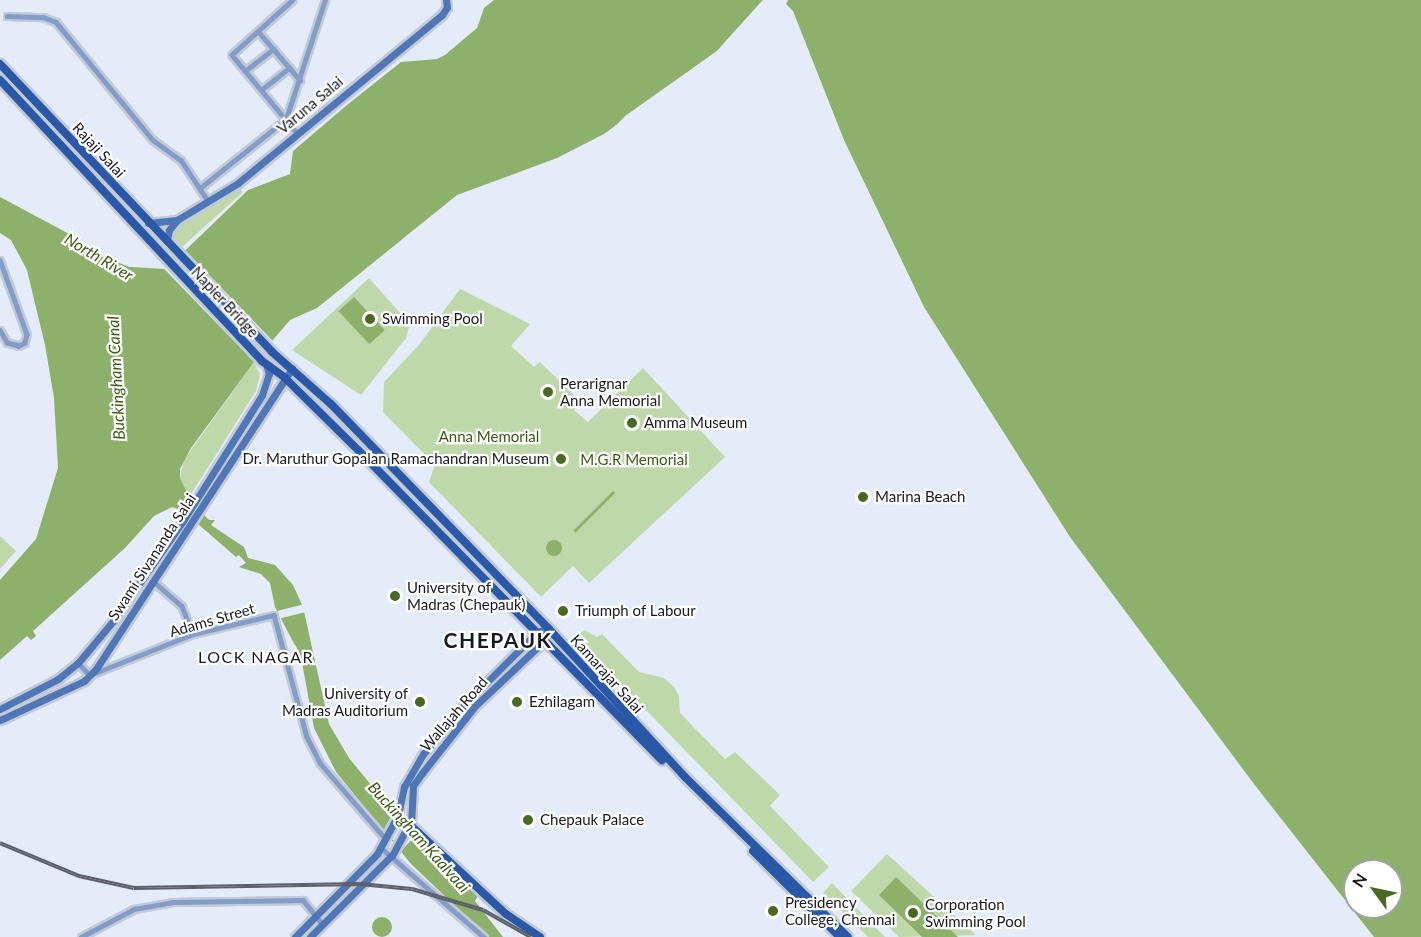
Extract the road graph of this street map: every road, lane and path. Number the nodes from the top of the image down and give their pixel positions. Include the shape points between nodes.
1 (293, 0) edge
2 (326, 0) edge
3 (446, 0) edge
4 (7, 16) dead end
5 (258, 31) junction
6 (273, 49) junction
7 (0, 64) edge
8 (289, 68) junction
9 (245, 71) junction
10 (0, 80) edge
11 (300, 80) junction
12 (261, 90) junction
13 (286, 119) junction
14 (297, 133) junction
15 (200, 188) junction
16 (208, 201) junction
17 (177, 219) junction
18 (148, 223) junction
19 (167, 241) junction
20 (178, 253) joint
21 (0, 260) edge
22 (169, 262) joint
23 (0, 331) edge
24 (272, 352) joint
25 (264, 363) junction
26 (292, 368) junction
27 (285, 378) junction
28 (199, 504) junction
29 (186, 523) junction
30 (153, 580) junction
31 (548, 628) junction
32 (537, 632) junction
33 (194, 634) junction
34 (544, 641) junction
35 (78, 663) junction
36 (90, 675) junction
37 (0, 709) edge
38 (0, 720) edge
39 (408, 825) junction
40 (384, 837) junction
41 (380, 847) junction
42 (392, 855) junction
43 (316, 917) junction
44 (323, 925) junction
45 (81, 937) edge
46 (295, 937) edge
47 (310, 937) edge
48 (484, 937) edge
49 (540, 937) edge
50 (840, 937) edge
51 (848, 937) edge

1 - 5 street
2 - 11 street
3 - 14 street, Varuna Salai via 442,15
4 - 15 street via 43,17 56,22 153,140 181,160
5 - 6 street
5 - 9 street via 232,55
6 - 8 street
6 - 9 street
7 - 18 main road, Rajaji Salai
8 - 11 street
8 - 12 street
9 - 12 street
10 - 22 main road, Rajaji Salai
11 - 13 street
12 - 13 street
13 - 14 street
13 - 15 street
14 - 16 street, Varuna Salai via 238,183
15 - 16 street
16 - 17 street, Varuna Salai
17 - 18 street, Varuna Salai
17 - 19 street
18 - 19 main road, Rajaji Salai
19 - 20 main road, Rajaji Salai
20 - 24 main road, Napier Bridge
21 - 23 street via 27,334 25,343 7,343
22 - 25 main road, Napier Bridge
24 - 26 main road, Kamarajar Salai
25 - 27 main road, Kamarajar Salai
25 - 28 street, Swami Sivananda Salai via 268,374 262,395
26 - 27 street, Swami Sivananda Salai
26 - 31 main road, Kamarajar Salai
27 - 28 street, Swami Sivananda Salai
27 - 32 main road, Kamarajar Salai
28 - 29 street, Swami Sivananda Salai
29 - 30 street, Swami Sivananda Salai
29 - 35 street, Swami Sivananda Salai
30 - 33 street via 182,606
30 - 36 street, Swami Sivananda Salai
31 - 32 street, Wallajah Road
31 - 34 street, Wallajah Road
31 - 51 main road, Kamarajar Salai via 685,777
32 - 34 main road, Kamarajar Salai
32 - 40 street, Wallajah Road via 465,704 424,753 404,787 398,815
33 - 36 street, Adams Street
33 - 40 street, Adams Street via 274,615 307,737 320,763
34 - 39 street, Wallajah Road via 475,706 422,773 413,786
34 - 50 main road, Kamarajar Salai
35 - 36 street
35 - 37 street, Swami Sivananda Salai via 58,679
36 - 38 street, Swami Sivananda Salai
39 - 42 street
39 - 49 main road via 506,914
40 - 41 street
41 - 42 street
41 - 43 street via 363,872
42 - 44 street
42 - 48 street
43 - 44 street
43 - 45 street via 303,900 172,902 134,909
43 - 46 street
44 - 47 street

